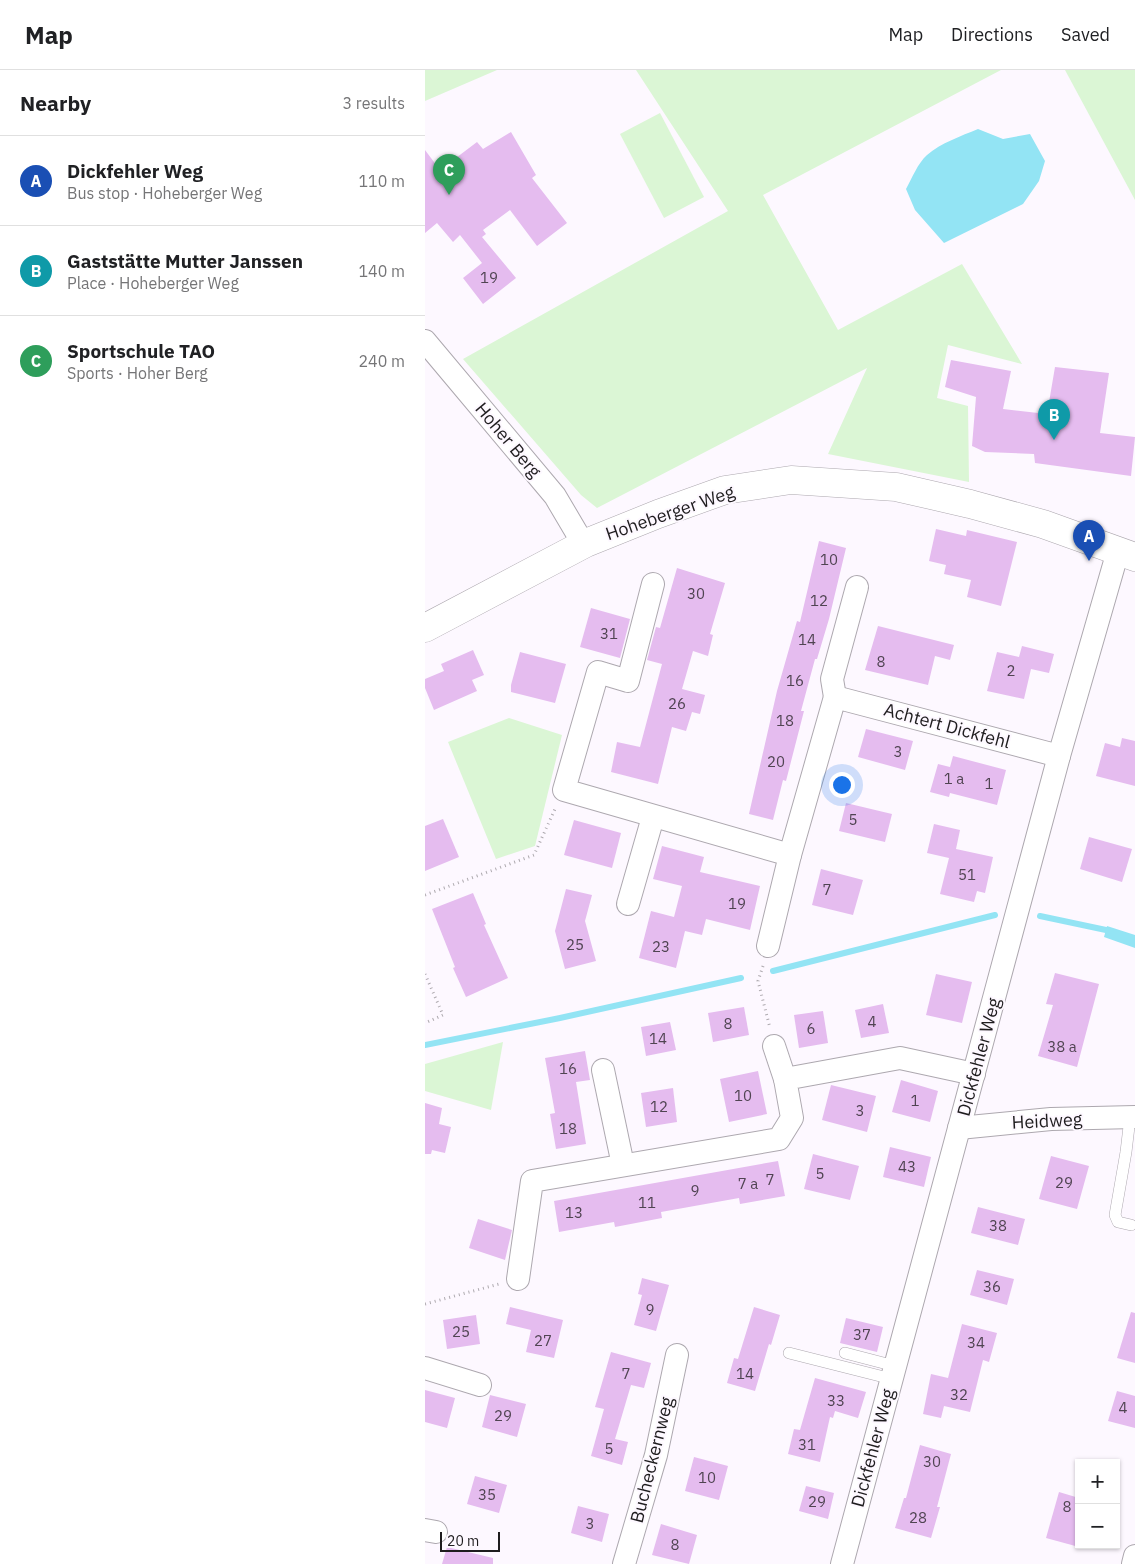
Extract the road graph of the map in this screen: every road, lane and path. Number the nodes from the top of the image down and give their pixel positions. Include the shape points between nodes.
1 (425, 341) edge
2 (586, 543) junction
3 (1127, 554) edge
4 (653, 584) dead end
5 (857, 587) dead end
6 (425, 628) edge
7 (835, 697) junction
8 (1059, 756) junction
9 (564, 790) junction
10 (653, 817) junction
11 (790, 855) junction
12 (425, 895) edge
13 (628, 904) dead end
14 (768, 946) joint
15 (425, 974) edge
16 (425, 1023) edge
17 (775, 1046) joint
18 (603, 1070) dead end
19 (974, 1074) junction
20 (785, 1079) junction
21 (1132, 1118) edge
22 (959, 1128) junction
23 (623, 1165) junction
24 (1131, 1225) dead end
25 (518, 1278) joint
26 (425, 1304) edge
27 (789, 1353) dead end
28 (845, 1353) dead end
29 (677, 1355) dead end
30 (425, 1368) edge
31 (894, 1372) junction
32 (480, 1385) dead end
33 (1135, 1556) edge
34 (624, 1564) edge
35 (842, 1564) edge
36 (1133, 1564) edge

1 - 2 street, Hoher Berg via 555,496
2 - 3 street, Hoheberger Weg via 725,490 791,480 905,489 1043,524
2 - 6 street, Hoheberger Weg
3 - 8 street, Dickfehler Weg
4 - 9 street via 628,681 597,672
5 - 7 street via 831,679
7 - 8 street, Achtert Dickfehl
7 - 11 street
8 - 19 street, Dickfehler Weg
9 - 10 street
9 - 12 path via 534,855
10 - 11 street
10 - 13 street
11 - 14 street
14 - 17 path via 758,981
15 - 16 path via 443,1015
17 - 20 street
18 - 23 street
19 - 20 street via 900,1058
19 - 22 street, Dickfehler Weg
20 - 23 street via 792,1118 779,1139
21 - 22 street, Heidweg via 1051,1119
21 - 24 lane via 1115,1216 1118,1222
22 - 31 street, Dickfehler Weg
23 - 25 street via 532,1181
25 - 26 path
27 - 31 lane
28 - 31 lane
29 - 34 street, Bucheckernweg via 655,1455
30 - 32 street
31 - 35 street, Dickfehler Weg
33 - 36 street

